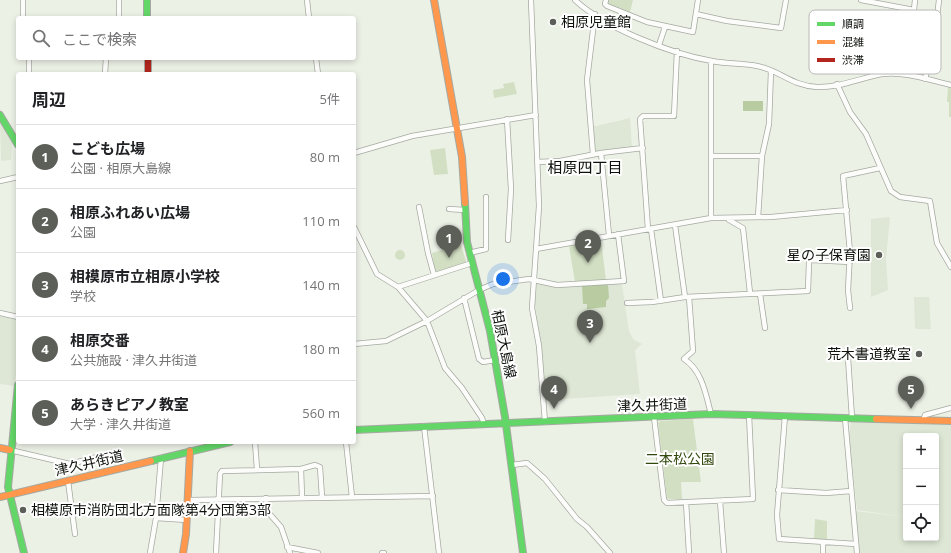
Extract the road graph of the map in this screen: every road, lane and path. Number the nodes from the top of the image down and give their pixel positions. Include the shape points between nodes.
1 (24, 0) edge
2 (119, 0) edge
3 (147, 0) edge
4 (307, 0) edge
5 (434, 0) edge
6 (531, 0) edge
7 (575, 0) edge
8 (606, 0) edge
9 (698, 0) edge
10 (786, 0) edge
11 (861, 0) edge
12 (915, 0) edge
13 (939, 0) edge
14 (938, 10) edge
15 (595, 14) junction
16 (696, 14) junction
17 (23, 16) edge
18 (119, 16) edge
19 (147, 16) edge
20 (309, 16) edge
21 (665, 27) junction
22 (659, 45) junction
23 (677, 51) junction
24 (29, 60) edge
25 (106, 60) edge
26 (148, 60) edge
27 (316, 60) edge
28 (711, 61) junction
29 (771, 71) junction
30 (29, 72) edge
31 (105, 72) edge
32 (148, 72) edge
33 (318, 72) edge
34 (926, 74) edge
35 (925, 79) junction
36 (837, 84) junction
37 (951, 85) edge
38 (536, 114) junction
39 (0, 115) edge
40 (507, 119) junction
41 (457, 128) junction
42 (16, 142) edge
43 (643, 148) junction
44 (356, 152) edge
45 (601, 153) junction
46 (593, 154) junction
47 (711, 156) junction
48 (762, 156) junction
49 (538, 162) junction
50 (880, 168) junction
51 (16, 177) edge
52 (0, 181) edge
53 (486, 197) dead end
54 (419, 207) dead end
55 (449, 209) dead end
56 (465, 210) junction
57 (847, 210) junction
58 (758, 217) junction
59 (711, 218) junction
60 (722, 218) junction
61 (675, 225) junction
62 (650, 229) junction
63 (356, 232) edge
64 (618, 234) junction
65 (609, 235) junction
66 (508, 240) dead end
67 (536, 249) junction
68 (469, 253) junction
69 (850, 262) junction
70 (472, 263) junction
71 (950, 265) edge
72 (434, 275) junction
73 (533, 280) junction
74 (398, 287) junction
75 (479, 290) junction
76 (750, 293) junction
77 (760, 294) junction
78 (687, 297) junction
79 (464, 298) junction
80 (661, 301) junction
81 (627, 303) dead end
82 (850, 308) dead end
83 (0, 313) edge
84 (16, 317) edge
85 (427, 321) junction
86 (765, 328) dead end
87 (356, 344) edge
88 (848, 358) dead end
89 (495, 360) junction
90 (951, 408) edge
91 (711, 414) junction
92 (748, 415) junction
93 (785, 416) junction
94 (654, 417) junction
95 (845, 418) junction
96 (852, 418) junction
97 (923, 420) junction
98 (951, 421) edge
99 (16, 422) edge
100 (545, 422) junction
101 (506, 423) junction
102 (484, 424) junction
103 (424, 426) junction
104 (356, 430) edge
105 (214, 444) edge
106 (255, 444) edge
107 (346, 444) edge
108 (0, 448) edge
109 (10, 450) junction
110 (190, 451) junction
111 (105, 455) dead end
112 (161, 458) junction
113 (512, 465) junction
114 (300, 468) junction
115 (257, 469) junction
116 (68, 481) junction
117 (778, 490) junction
118 (851, 492) junction
119 (9, 495) junction
120 (433, 496) junction
121 (0, 497) edge
122 (302, 497) junction
123 (322, 497) junction
124 (352, 497) junction
125 (266, 498) junction
126 (189, 500) junction
127 (219, 500) junction
128 (720, 501) junction
129 (686, 502) junction
130 (156, 518) junction
131 (187, 520) junction
132 (75, 534) dead end
133 (823, 542) junction
134 (856, 544) junction
135 (288, 547) junction
136 (24, 553) edge
137 (150, 553) edge
138 (183, 553) edge
139 (216, 553) edge
140 (290, 553) edge
141 (318, 553) edge
142 (439, 553) edge
143 (524, 553) edge
144 (610, 553) edge
145 (689, 553) edge
146 (724, 553) edge
147 (823, 553) edge
148 (857, 553) edge

1 - 17 street
2 - 18 street
3 - 19 main road
4 - 20 street
5 - 41 main road, 相原大島線
6 - 38 street
7 - 15 street
8 - 21 street via 607,6
9 - 16 street
10 - 16 street via 781,28
11 - 12 street via 914,10
13 - 14 street
15 - 22 street via 632,36
15 - 46 street via 587,80
16 - 21 street via 693,32
21 - 22 street
22 - 23 street
23 - 28 street
23 - 43 street via 674,115 642,117
24 - 30 street
25 - 31 street
26 - 32 main road
27 - 33 street
28 - 29 street via 757,66
28 - 47 street
29 - 36 street via 807,86
29 - 48 street via 769,124
34 - 35 street
35 - 36 street via 889,74
35 - 37 street
36 - 50 street via 850,112 866,134
38 - 40 street
38 - 49 street
39 - 42 main road
40 - 41 street
40 - 66 street via 511,188
41 - 44 street via 412,136
41 - 56 main road, 相原大島線 via 464,175
43 - 45 street
43 - 62 street
45 - 46 street
45 - 65 street
46 - 49 street via 560,161
47 - 48 street
47 - 59 street
48 - 58 street
49 - 67 street via 540,206
50 - 57 street via 843,176
50 - 71 street via 888,187 898,196 930,201 937,242
51 - 52 street
53 - 68 street via 486,249
54 - 72 street
55 - 56 street
56 - 68 main road, 相原大島線
57 - 58 street
57 - 69 street
58 - 60 street
59 - 60 street
59 - 61 street
60 - 76 street via 734,221 743,228
61 - 62 street
61 - 78 street
62 - 64 street
62 - 80 street
63 - 74 street via 377,274
64 - 65 street
64 - 73 street via 624,281 557,285
65 - 67 street
67 - 73 street
68 - 70 main road, 相原大島線
69 - 77 street via 811,260 808,291
69 - 82 street
70 - 72 street
70 - 75 main road, 相原大島線
72 - 74 street
73 - 75 street via 492,284
73 - 100 street via 532,308 539,346
74 - 85 street
75 - 79 street
75 - 89 main road, 相原大島線
76 - 77 street
76 - 78 street
77 - 86 street
78 - 80 street
78 - 91 street via 693,351 684,359 691,364 704,385
79 - 85 street
79 - 89 street via 480,361
80 - 81 street
83 - 84 street
85 - 87 street via 386,340
85 - 102 street via 445,368 462,388
88 - 96 street
89 - 101 main road, 相原大島線
90 - 97 street via 925,415
91 - 92 main road, 津久井街道
91 - 94 main road, 津久井街道
92 - 93 main road, 津久井街道
92 - 128 street via 754,497 750,501
93 - 95 main road, 津久井街道
93 - 117 street
94 - 100 main road, 津久井街道
94 - 129 street via 664,500 667,503
95 - 96 main road, 津久井街道
95 - 118 street
96 - 97 main road, 津久井街道
97 - 98 main road, 津久井街道
99 - 109 main road
100 - 101 main road, 津久井街道
101 - 102 main road, 津久井街道
101 - 113 main road, 相原大島線
102 - 103 main road, 津久井街道
103 - 104 main road, 津久井街道
103 - 120 street
105 - 110 main road, 津久井街道
106 - 115 street
107 - 124 street
108 - 109 main road
109 - 111 street via 70,464
109 - 119 main road
110 - 112 main road, 津久井街道
110 - 126 main road
112 - 116 main road, 津久井街道
112 - 130 street
113 - 143 main road, 相原大島線
113 - 144 street via 526,464 541,474 579,522
114 - 115 street
114 - 122 street
114 - 123 street via 315,465 320,468
115 - 127 street via 222,471
116 - 119 main road, 津久井街道
116 - 132 street
117 - 118 street
117 - 133 street via 779,539
118 - 134 street
119 - 121 main road, 津久井街道
119 - 136 main road
120 - 124 street
120 - 142 street
122 - 123 street
122 - 125 street
123 - 124 street
125 - 127 street
125 - 135 street via 267,510 281,527
126 - 127 street
126 - 131 main road
127 - 139 street
128 - 129 street
128 - 146 street
129 - 145 street
130 - 131 street
130 - 137 street
131 - 138 main road
133 - 134 street
133 - 147 street
134 - 148 street
135 - 140 street
135 - 141 street

